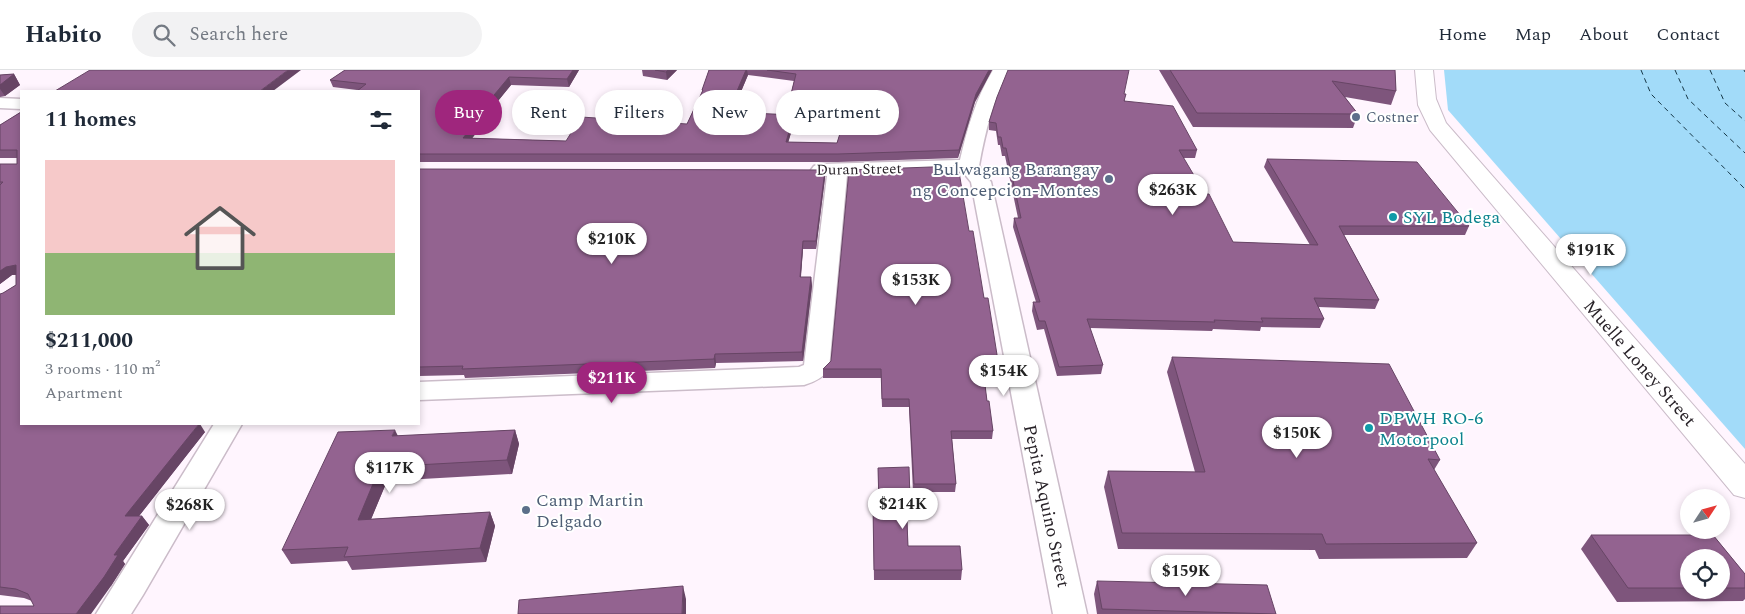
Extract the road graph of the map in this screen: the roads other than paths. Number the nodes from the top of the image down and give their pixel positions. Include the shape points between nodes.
1 (1001, 70) edge
2 (1424, 70) edge
3 (0, 103) edge
4 (20, 104) edge
5 (969, 166) junction
6 (798, 170) edge
7 (838, 170) junction
8 (420, 391) edge
9 (227, 425) edge
10 (1745, 486) edge
11 (113, 614) edge
12 (1070, 614) edge

1 - 5 street via 976,131
2 - 10 main road, Muelle Loney Street via 1426,103 1437,126
3 - 4 street
5 - 7 street, Duran Street
5 - 12 street, Pepita Aquino Street via 981,182
6 - 7 street, Duran Street
7 - 8 street via 816,369 810,374
9 - 11 street

